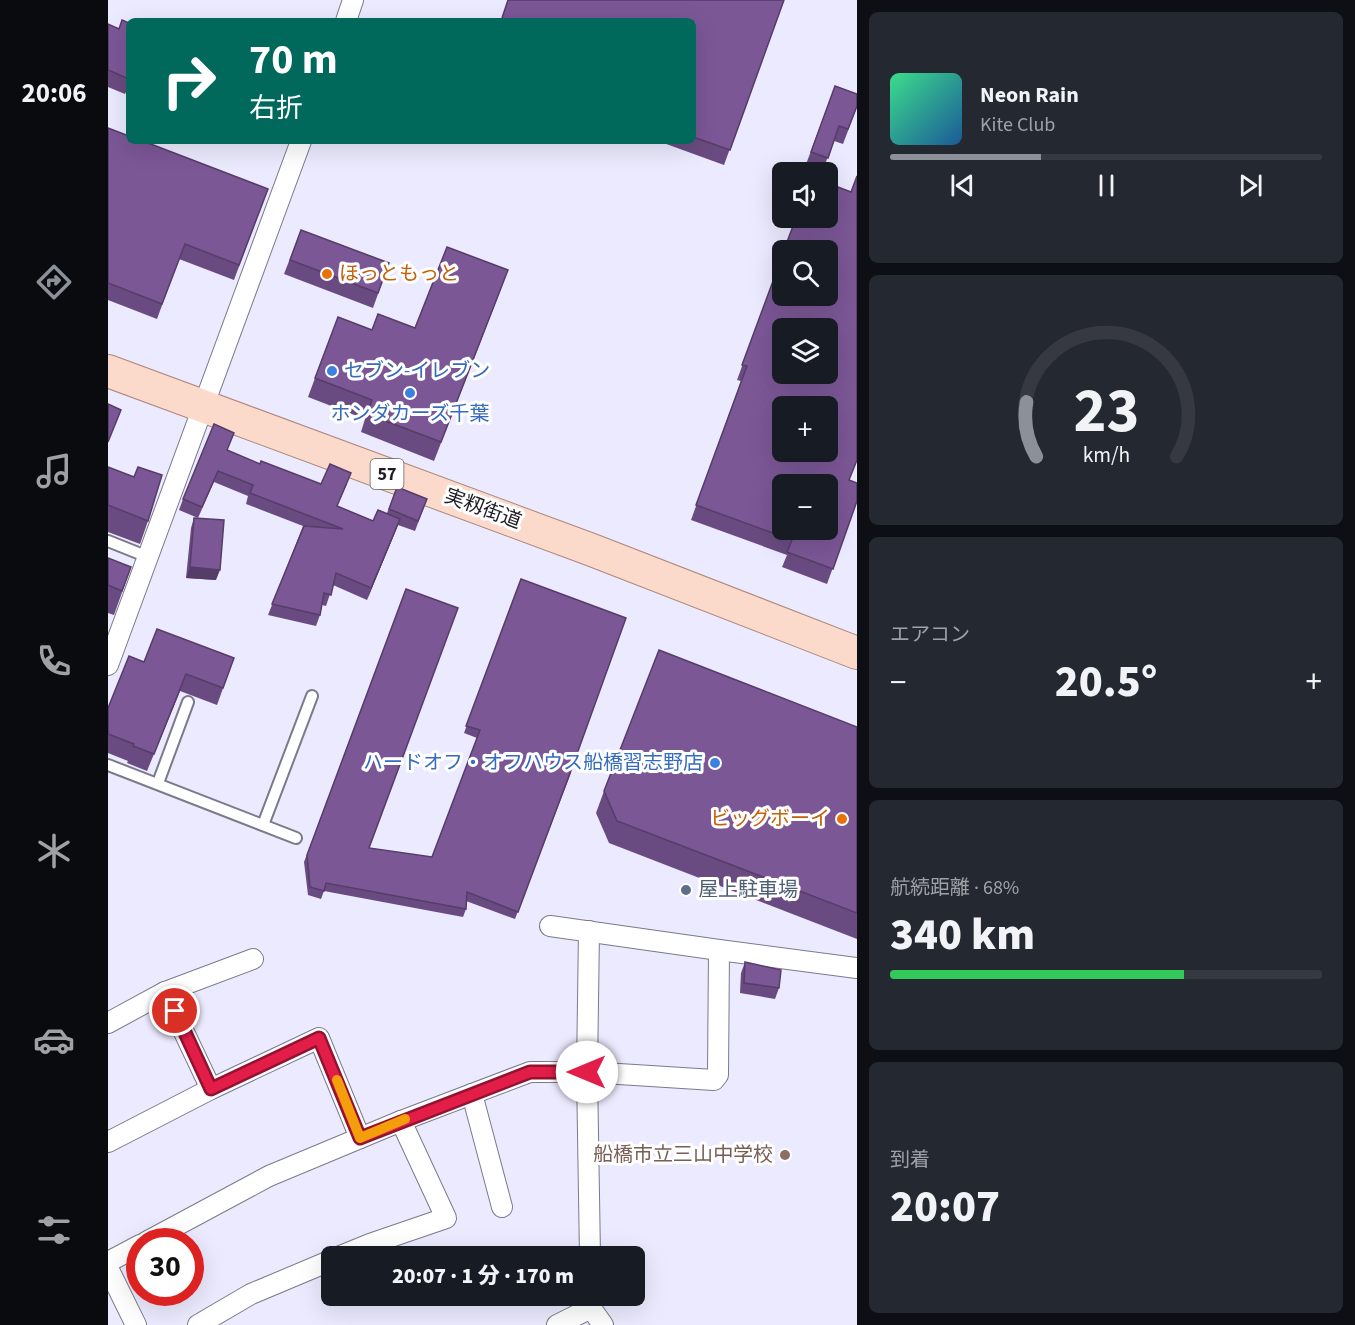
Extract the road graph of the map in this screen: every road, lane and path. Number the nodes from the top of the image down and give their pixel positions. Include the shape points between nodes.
1 (353, 0) edge
2 (347, 18) edge
3 (300, 144) edge
4 (108, 371) edge
5 (204, 406) junction
6 (108, 541) edge
7 (148, 557) junction
8 (857, 653) edge
9 (108, 665) edge
10 (312, 696) dead end
11 (188, 702) dead end
12 (108, 765) edge
13 (158, 783) junction
14 (263, 825) junction
15 (296, 838) dead end
16 (550, 926) dead end
17 (589, 931) junction
18 (719, 950) junction
19 (254, 959) dead end
20 (857, 968) edge
21 (165, 992) junction
22 (108, 1023) edge
23 (587, 1072) junction
24 (211, 1089) junction
25 (472, 1094) junction
26 (401, 1120) junction
27 (360, 1138) junction
28 (108, 1142) edge
29 (502, 1207) dead end
30 (172, 1228) edge
31 (365, 1246) edge
32 (590, 1246) edge
33 (126, 1252) edge
34 (108, 1262) edge
35 (321, 1265) edge
36 (108, 1268) edge
37 (585, 1306) edge
38 (593, 1306) edge
39 (136, 1325) edge
40 (198, 1325) edge
41 (557, 1325) edge
42 (603, 1325) edge

1 - 2 street
3 - 5 street
4 - 5 main road, 実籾街道 / 57
5 - 7 street
5 - 8 main road, 実籾街道 / 57
6 - 7 lane
7 - 9 street
10 - 14 lane
11 - 13 lane
12 - 13 lane
13 - 14 lane
14 - 15 lane
16 - 17 street
17 - 18 street
17 - 23 street
18 - 20 street
18 - 23 street via 718,1075 714,1080
19 - 21 street
21 - 22 street
21 - 24 street
23 - 25 street via 530,1072
23 - 32 street
24 - 27 street via 319,1038
24 - 28 street
25 - 26 street
25 - 29 street
26 - 27 street
26 - 31 street via 446,1218
27 - 30 street via 269,1176
33 - 34 street
35 - 40 street via 251,1294
36 - 39 street
37 - 41 street
38 - 42 street

